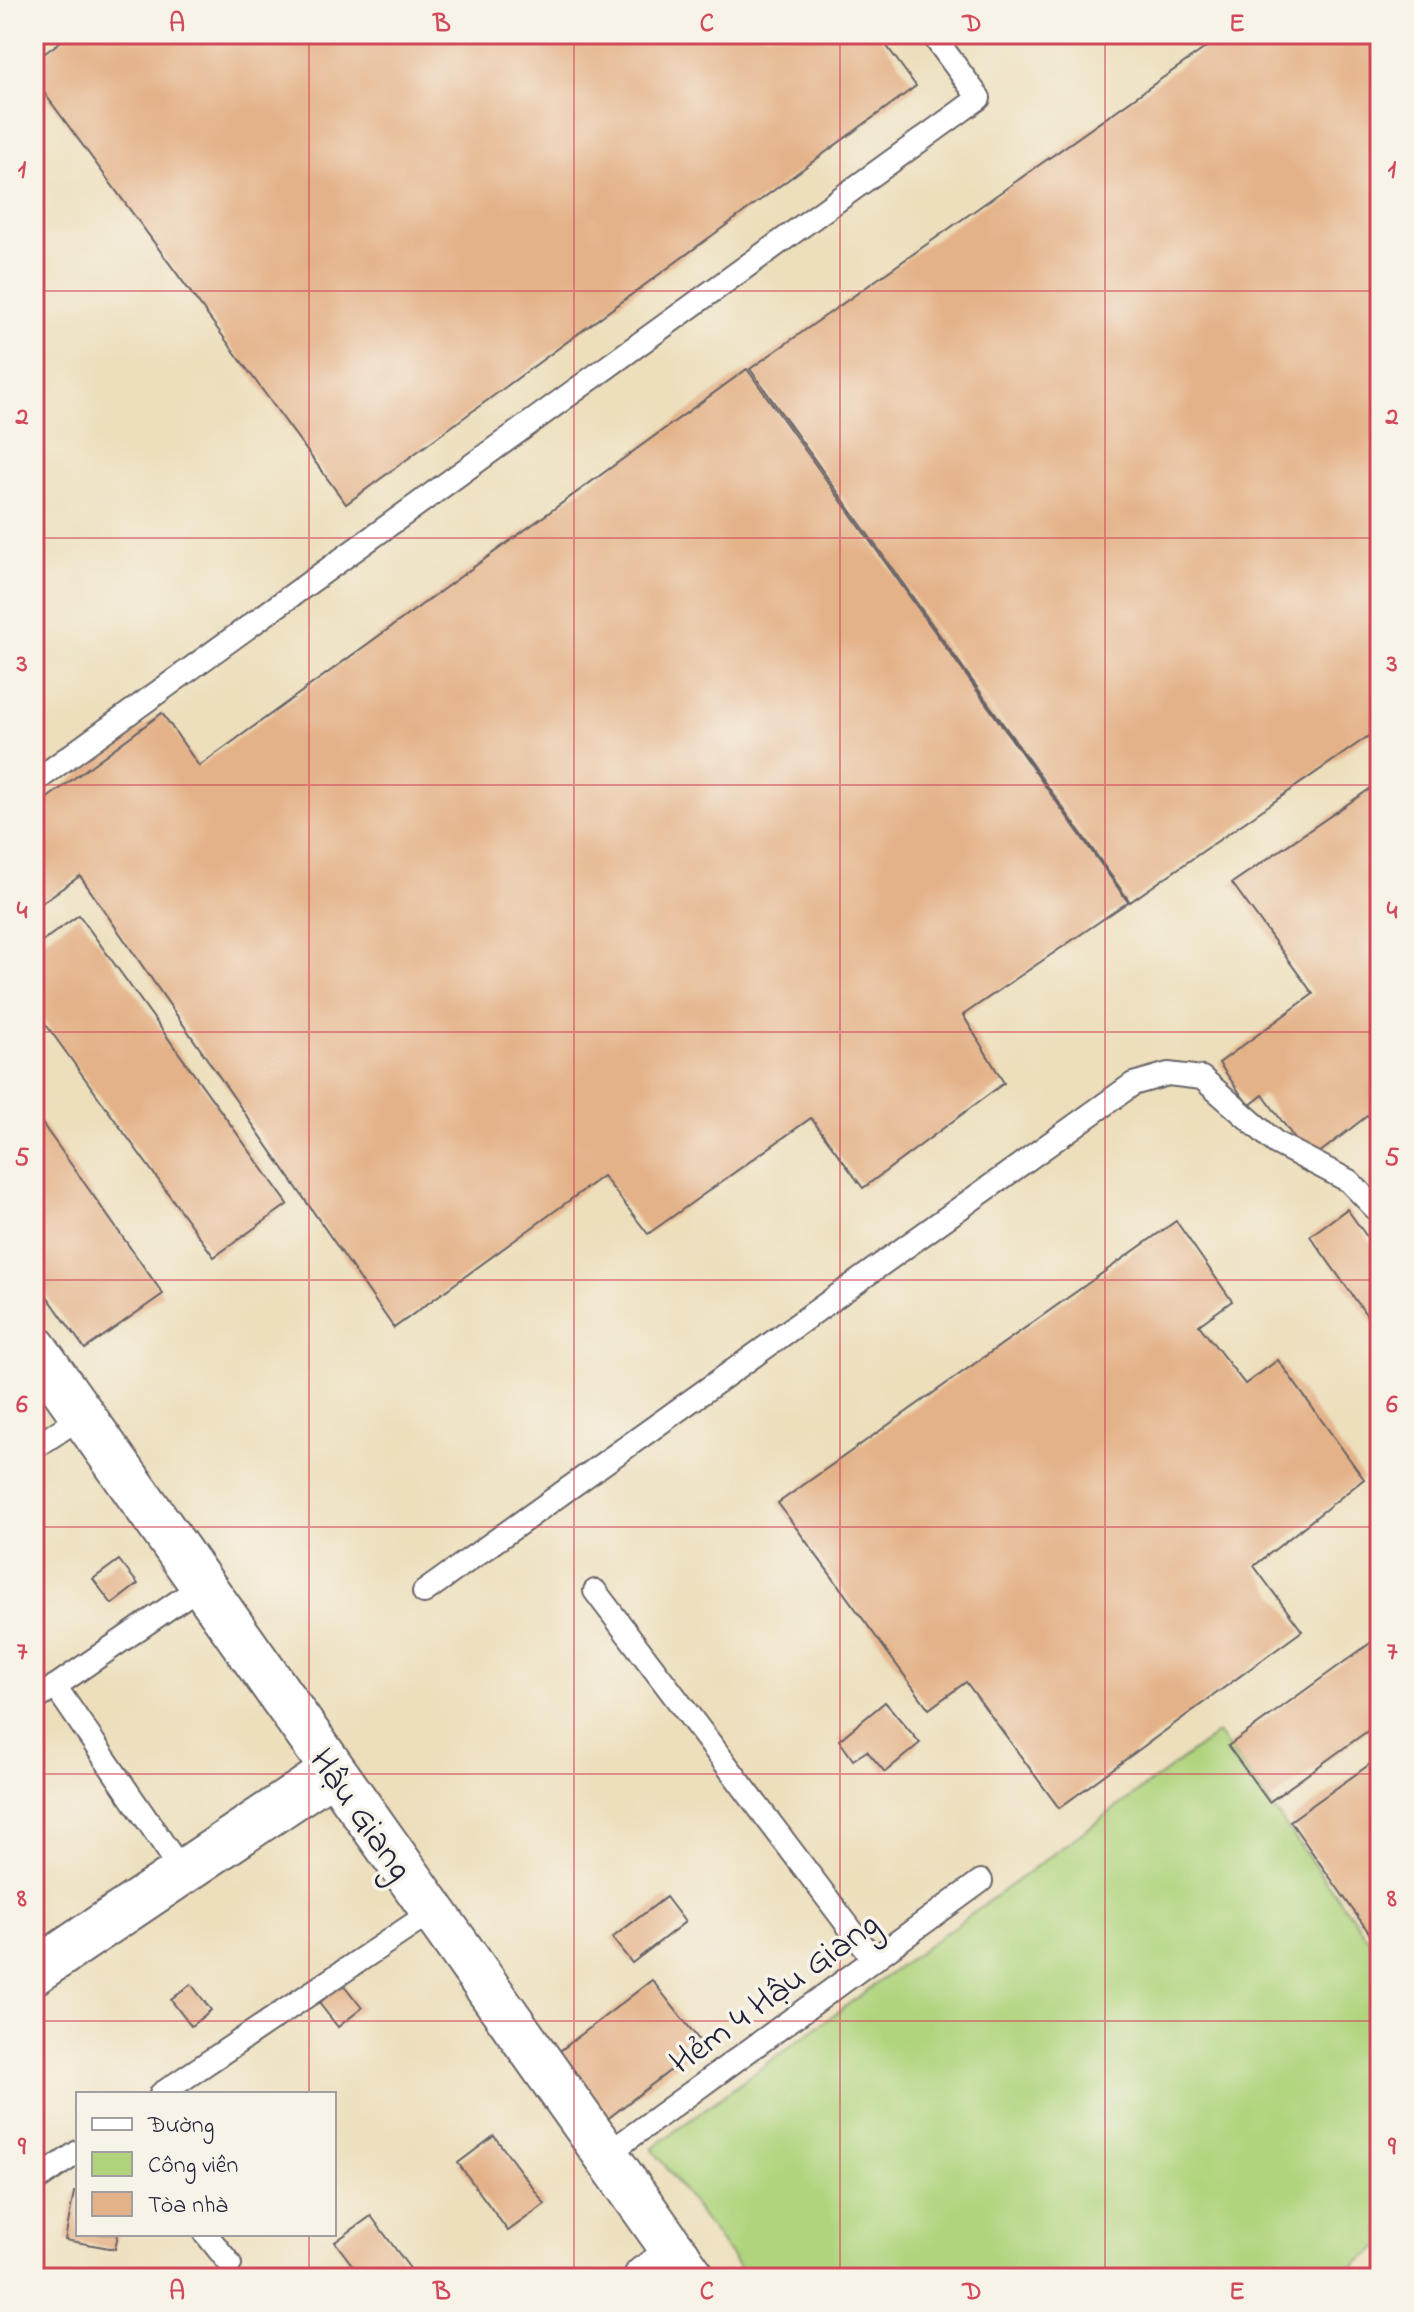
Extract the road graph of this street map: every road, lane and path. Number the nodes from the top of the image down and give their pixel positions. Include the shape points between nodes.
1 (932, 34) edge
2 (34, 782) edge
3 (1380, 1213) edge
4 (34, 1347) edge
5 (82, 1416) junction
6 (34, 1448) edge
7 (202, 1585) junction
8 (595, 1591) dead end
9 (424, 1592) dead end
10 (55, 1686) junction
11 (34, 1701) edge
12 (333, 1771) junction
13 (182, 1871) junction
14 (981, 1881) dead end
15 (433, 1911) junction
16 (874, 1960) junction
17 (37, 1961) edge
18 (164, 2092) edge
19 (76, 2153) edge
20 (606, 2155) junction
21 (34, 2182) edge
22 (208, 2236) edge
23 (230, 2264) dead end
24 (672, 2271) edge

1 - 2 lane via 979,98
3 - 9 lane via 1349,1181 1276,1143 1202,1078 1168,1074 1133,1084
4 - 5 street, Hậu Giang
5 - 6 lane
5 - 7 street, Hậu Giang
7 - 10 lane
7 - 12 street, Hậu Giang
8 - 16 lane
10 - 11 lane
10 - 13 lane
12 - 13 street
12 - 15 street, Hậu Giang
13 - 17 street
14 - 16 lane, Hẻm 4 Hậu Giang
15 - 18 lane
15 - 20 street, Hậu Giang
16 - 20 lane, Hẻm 4 Hậu Giang
19 - 21 lane
20 - 24 street, Hậu Giang
22 - 23 lane

